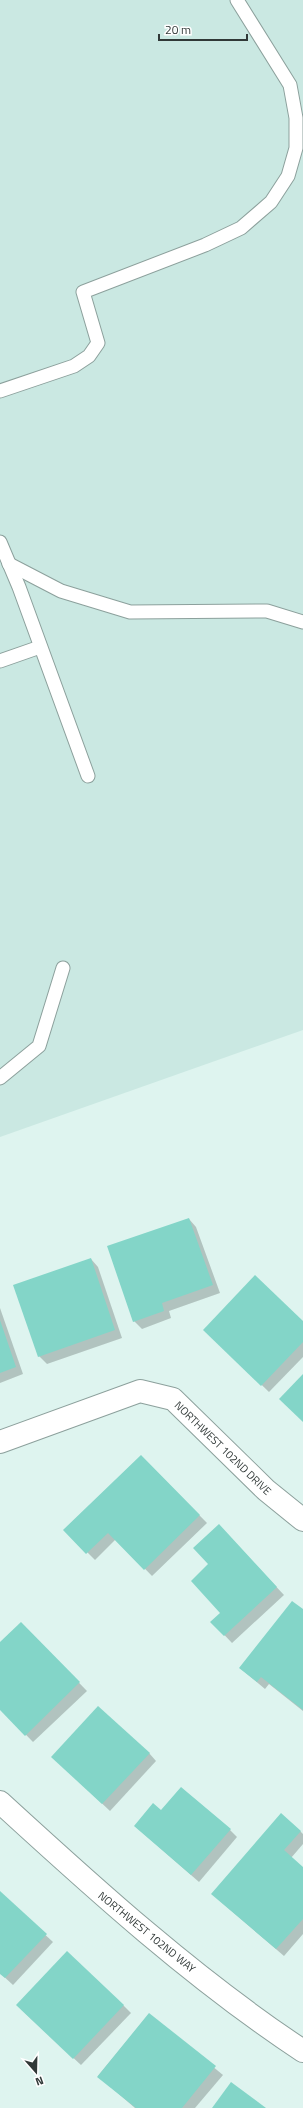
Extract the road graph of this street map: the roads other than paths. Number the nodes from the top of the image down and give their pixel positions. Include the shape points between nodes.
1 (236, 0) edge
2 (0, 391) edge
3 (0, 542) edge
4 (9, 564) junction
5 (303, 622) edge
6 (40, 647) junction
7 (0, 661) edge
8 (88, 776) dead end
9 (63, 968) dead end
10 (0, 1078) edge
11 (0, 1442) edge
12 (303, 1520) edge
13 (0, 1802) edge
14 (303, 2051) edge

1 - 2 lane via 290,85 296,125 296,148 288,176 271,202 241,228 205,245 83,292 98,343 89,356 74,366
3 - 4 lane
4 - 5 lane via 62,592 130,612 267,611
4 - 6 lane
6 - 7 lane
6 - 8 lane
9 - 10 lane via 39,1046
11 - 12 street, NORTHWEST 102ND DRIVE via 140,1391 173,1399 266,1490
13 - 14 street, NORTHWEST 102ND WAY via 106,1899 255,2020

